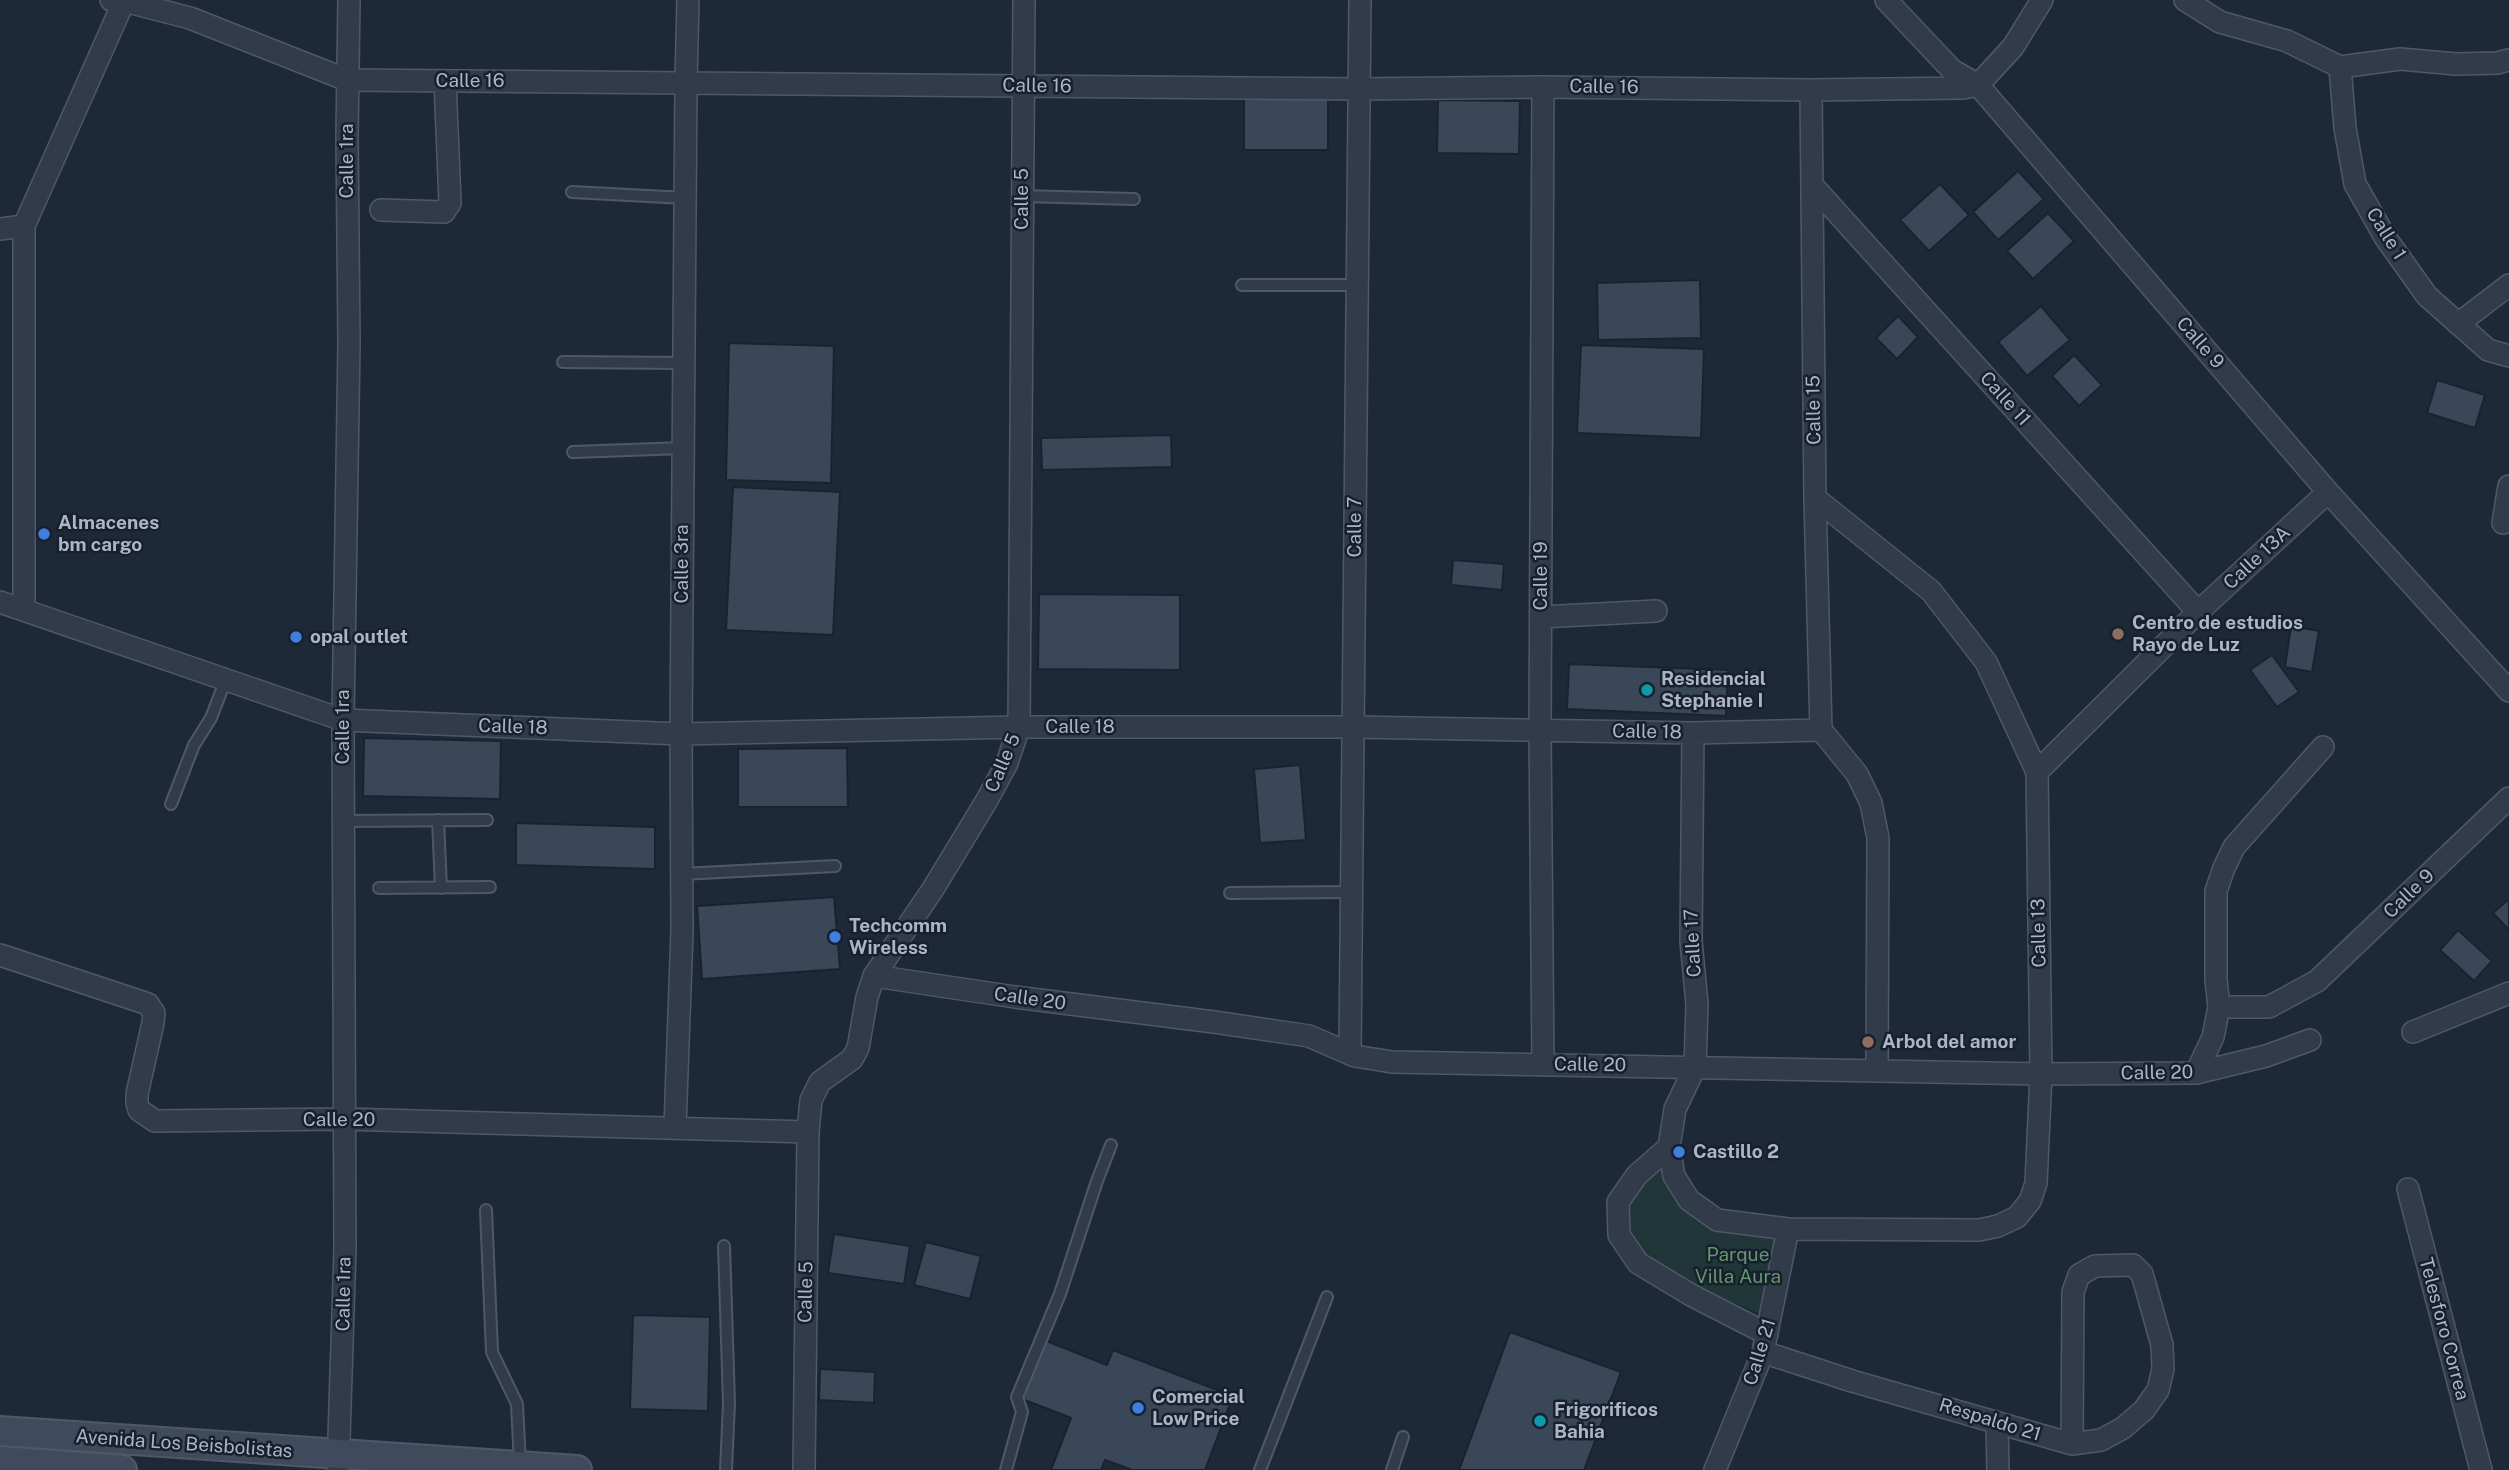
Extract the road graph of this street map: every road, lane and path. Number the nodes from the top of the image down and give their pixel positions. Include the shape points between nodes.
1 (349, 0) edge
2 (688, 0) edge
3 (1024, 0) edge
4 (1360, 0) edge
5 (1886, 0) edge
6 (2042, 0) edge
7 (2185, 0) edge
8 (118, 1) edge
9 (2509, 60) edge
10 (2340, 67) junction
11 (347, 80) junction
12 (445, 81) junction
13 (686, 82) junction
14 (1978, 85) junction
15 (1023, 86) junction
16 (1544, 87) junction
17 (1357, 89) junction
18 (1811, 90) junction
19 (1812, 185) junction
20 (572, 192) dead end
21 (1023, 196) junction
22 (685, 198) junction
23 (1134, 199) dead end
24 (381, 210) dead end
25 (24, 226) junction
26 (0, 229) edge
27 (1242, 285) dead end
28 (1356, 285) junction
29 (2509, 285) edge
30 (2458, 324) junction
31 (2509, 356) edge
32 (563, 362) dead end
33 (684, 363) junction
34 (683, 448) junction
35 (573, 452) dead end
36 (2509, 486) edge
37 (2328, 492) junction
38 (1815, 498) junction
39 (2503, 523) dead end
40 (0, 602) edge
41 (24, 609) junction
42 (1656, 611) dead end
43 (2198, 612) junction
44 (1541, 617) junction
45 (226, 679) junction
46 (2509, 691) edge
47 (343, 720) junction
48 (1019, 727) junction
49 (1354, 727) junction
50 (1540, 730) junction
51 (1821, 730) junction
52 (1693, 733) junction
53 (681, 734) junction
54 (2323, 747) dead end
55 (2037, 772) junction
56 (2509, 798) edge
57 (172, 804) dead end
58 (438, 820) junction
59 (487, 820) dead end
60 (343, 821) junction
61 (835, 866) dead end
62 (682, 874) junction
63 (490, 887) dead end
64 (379, 888) dead end
65 (441, 888) junction
66 (1352, 891) junction
67 (1230, 893) dead end
68 (0, 955) edge
69 (874, 976) junction
70 (2509, 993) edge
71 (2219, 1007) junction
72 (2413, 1032) dead end
73 (2310, 1040) dead end
74 (1350, 1054) junction
75 (1543, 1065) junction
76 (1695, 1067) junction
77 (1877, 1072) junction
78 (2196, 1073) junction
79 (2041, 1074) junction
80 (343, 1119) junction
81 (675, 1127) junction
82 (808, 1132) junction
83 (1111, 1145) dead end
84 (1669, 1147) junction
85 (2407, 1189) dead end
86 (486, 1210) dead end
87 (1788, 1229) junction
88 (724, 1246) dead end
89 (1327, 1297) dead end
90 (1765, 1343) junction
91 (1997, 1423) junction
92 (0, 1431) edge
93 (1403, 1437) dead end
94 (2072, 1444) junction
95 (0, 1461) edge
96 (338, 1462) edge
97 (520, 1466) junction
98 (122, 1470) edge
99 (577, 1470) edge
100 (726, 1470) edge
101 (804, 1470) edge
102 (1006, 1470) edge
103 (1260, 1470) edge
104 (1392, 1470) edge
105 (1715, 1470) edge
106 (1998, 1470) edge
107 (2481, 1470) edge

1 - 11 street, Calle 1ra
2 - 13 street, Calle 3ra
3 - 15 street, Calle 5
4 - 17 street, Calle 7
5 - 14 street, Calle 9 via 1952,70
6 - 14 street via 2013,47
7 - 10 street via 2220,22 2287,41
8 - 11 street, Calle 16 via 190,18
8 - 25 street
9 - 10 street via 2456,64 2400,59
10 - 30 street, Calle 1 via 2355,184 2427,296
11 - 12 street, Calle 16
11 - 47 street, Calle 1ra via 349,343
12 - 13 street, Calle 16
12 - 24 street via 450,203 444,212
13 - 15 street, Calle 16
13 - 22 street, Calle 3ra
14 - 18 street, Calle 16
14 - 37 street, Calle 9
15 - 17 street, Calle 16
15 - 21 street, Calle 5
16 - 17 street, Calle 16
16 - 18 street, Calle 16
16 - 44 street, Calle 19
17 - 28 street, Calle 7
18 - 19 street, Calle 15
19 - 38 street, Calle 15
19 - 43 street, Calle 11
20 - 22 lane
21 - 23 lane
21 - 48 street, Calle 5
22 - 33 street, Calle 3ra
25 - 26 street
25 - 41 street
27 - 28 lane
28 - 49 street, Calle 7
29 - 30 street
30 - 31 street, Calle 1 via 2488,350
32 - 33 lane
33 - 34 street, Calle 3ra
34 - 35 lane
34 - 53 street, Calle 3ra
36 - 39 street
37 - 43 street, Calle 13A
37 - 46 street, Calle 9
38 - 51 street, Calle 15
38 - 55 street, Calle 13 via 1931,590 1986,662
40 - 41 street, Calle 18
41 - 45 street, Calle 18
42 - 44 street
43 - 55 street, Calle 13A
44 - 50 street, Calle 19
45 - 47 street, Calle 18
45 - 57 lane
47 - 53 street, Calle 18
47 - 60 street, Calle 1ra
48 - 49 street, Calle 18
48 - 53 street, Calle 18
48 - 69 street, Calle 5 via 988,800
49 - 50 street, Calle 18
49 - 66 street, Calle 7
50 - 52 street, Calle 18
50 - 75 street, Calle 19
51 - 52 street, Calle 18
51 - 77 street via 1857,774 1871,803 1878,838
52 - 76 street, Calle 17
53 - 62 street, Calle 3ra
54 - 71 street via 2234,847 2224,867 2216,891
55 - 79 street, Calle 13
56 - 71 street, Calle 9 via 2317,981 2269,1007
58 - 59 lane
58 - 60 lane
58 - 65 lane
60 - 80 street, Calle 1ra
61 - 62 lane
62 - 81 street, Calle 3ra
63 - 65 lane
64 - 65 lane
66 - 67 lane
66 - 74 street, Calle 7
68 - 80 street, Calle 20 via 148,1004 154,1013 153,1023 137,1094 139,1110 146,1118
69 - 74 street, Calle 20 via 1309,1036
69 - 82 street, Calle 5 via 858,1048 852,1059 814,1091
70 - 72 street
71 - 78 street via 2214,1037
73 - 78 street, Calle 20
74 - 75 street, Calle 20 via 1392,1062
75 - 76 street, Calle 20
76 - 77 street, Calle 20
76 - 84 street, Calle 17 via 1675,1109
77 - 79 street, Calle 20
78 - 79 street, Calle 20
79 - 87 street, Calle 13 via 2036,1184 2017,1217 1979,1230
80 - 81 street, Calle 20
80 - 96 street, Calle 1ra via 345,1249
81 - 82 street, Calle 20
82 - 101 street, Calle 5
83 - 102 lane via 1060,1294 1017,1397 1022,1412
84 - 87 street, Calle 17 via 1674,1176 1689,1200 1717,1220
84 - 90 street via 1637,1175 1618,1202 1619,1235 1638,1263
85 - 107 street, Telesforo Correa
86 - 97 lane via 492,1352 517,1404
87 - 90 street, Calle 21
88 - 100 lane via 729,1403
89 - 103 lane
90 - 91 street, Respaldo 21 via 1852,1381
90 - 105 street, Calle 21
91 - 94 street, Respaldo 21
91 - 106 street
92 - 96 main road, Avenida Los Beisbolistas
93 - 104 lane
94 - 94 street, Respaldo 21 via 2101,1440 2123,1428 2158,1390 2162,1345 2142,1274 2133,1265 2095,1266 2079,1275 2073,1292
95 - 98 main road, Avenida Los Beisbolistas
96 - 97 main road, Avenida Los Beisbolistas
97 - 99 main road, Avenida Los Beisbolistas

